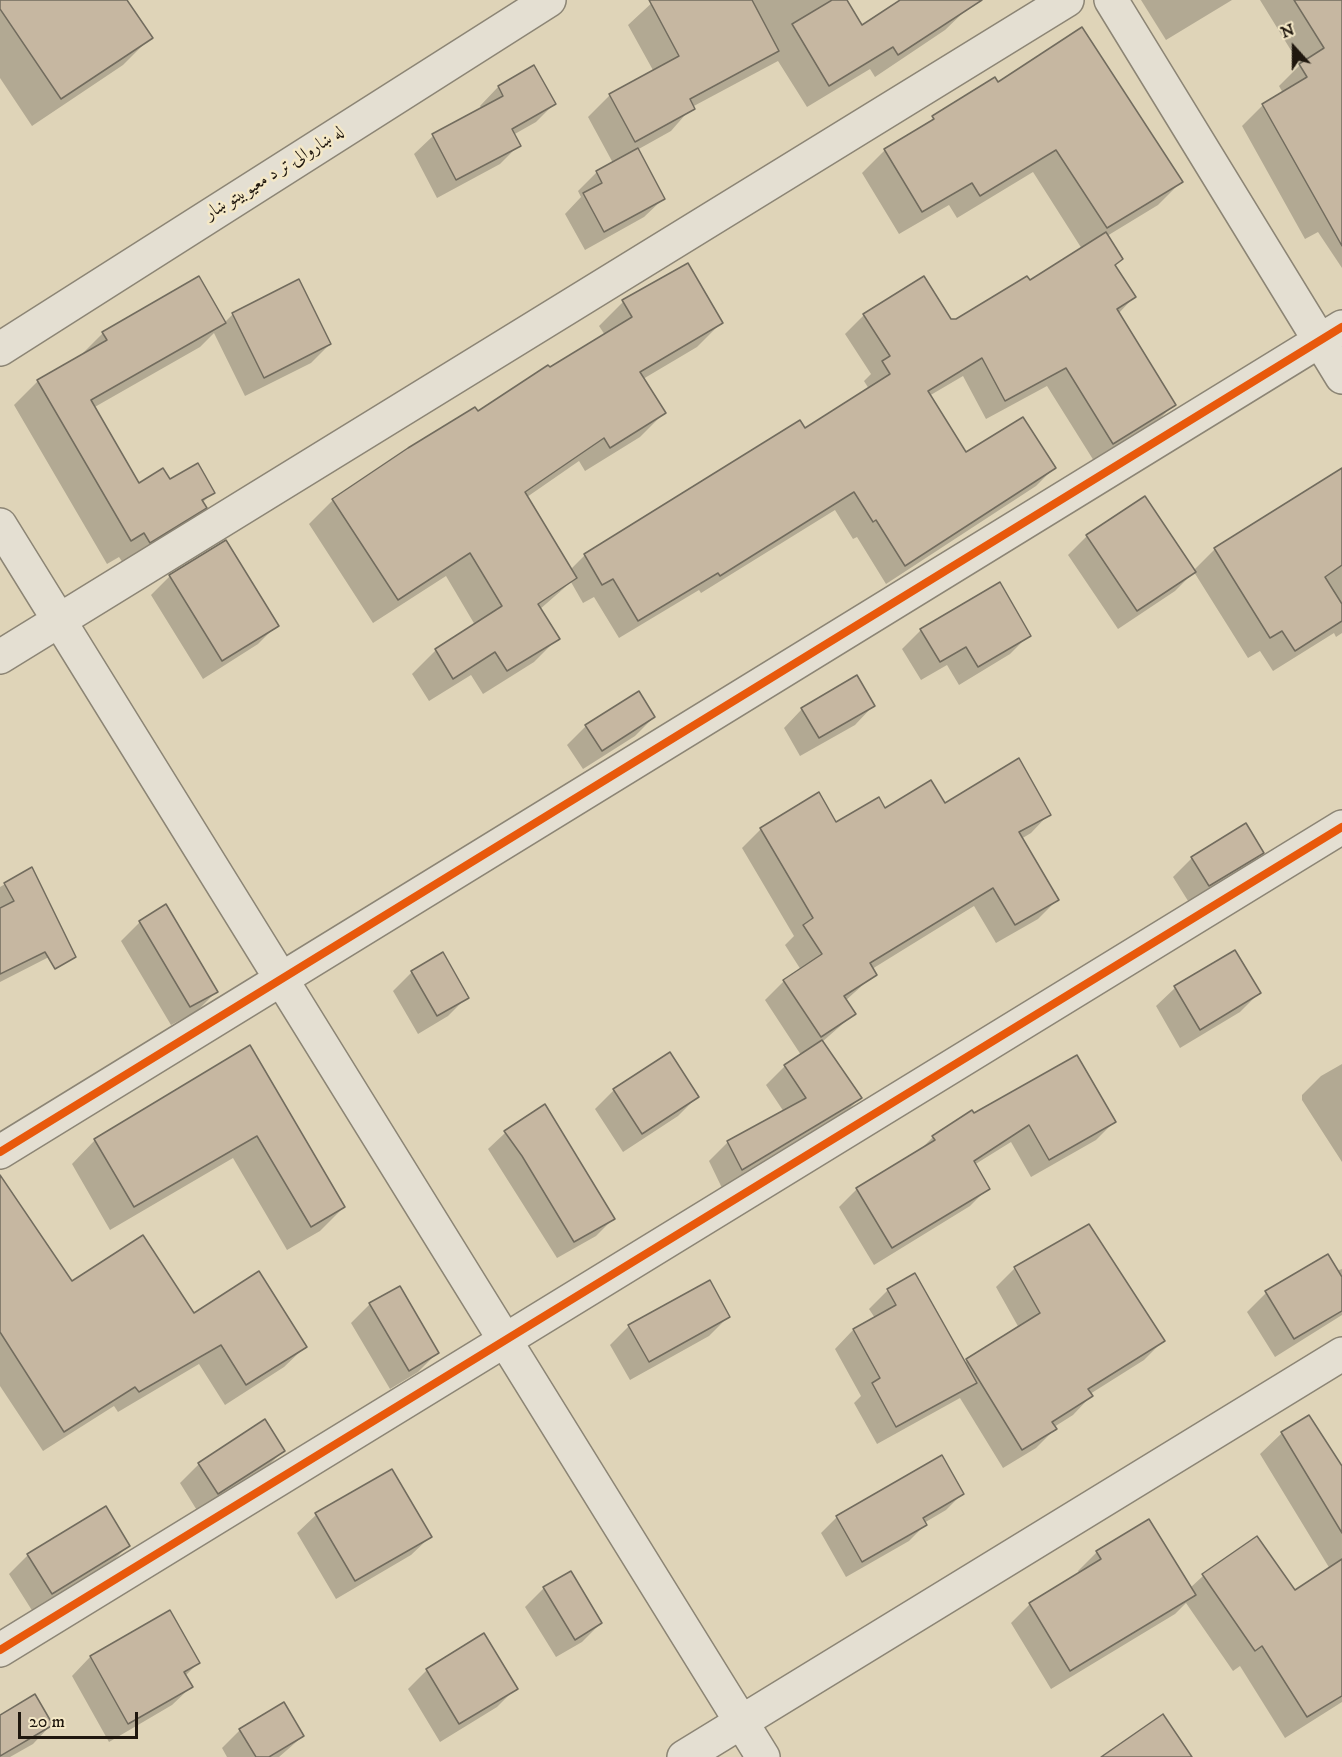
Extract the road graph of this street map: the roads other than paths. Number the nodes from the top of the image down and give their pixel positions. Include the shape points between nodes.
1 (549, 0) edge
2 (1067, 0) edge
3 (1111, 0) edge
4 (1331, 333) edge
5 (0, 348) edge
6 (1342, 377) edge
7 (0, 525) edge
8 (59, 621) junction
9 (0, 657) edge
10 (1342, 827) edge
11 (280, 978) junction
12 (0, 1152) edge
13 (505, 1340) junction
14 (1342, 1354) edge
15 (0, 1650) edge
16 (742, 1723) junction
17 (684, 1757) edge
18 (763, 1757) edge

1 - 5 street, له ښاروالۍ تر د معیوبیتو ښار
2 - 8 street
3 - 4 street
4 - 6 street
4 - 11 street
7 - 8 street
8 - 9 street
8 - 11 street
10 - 13 street
11 - 12 street
11 - 13 street
13 - 15 street
13 - 16 street
14 - 16 street
16 - 17 street
16 - 18 street

